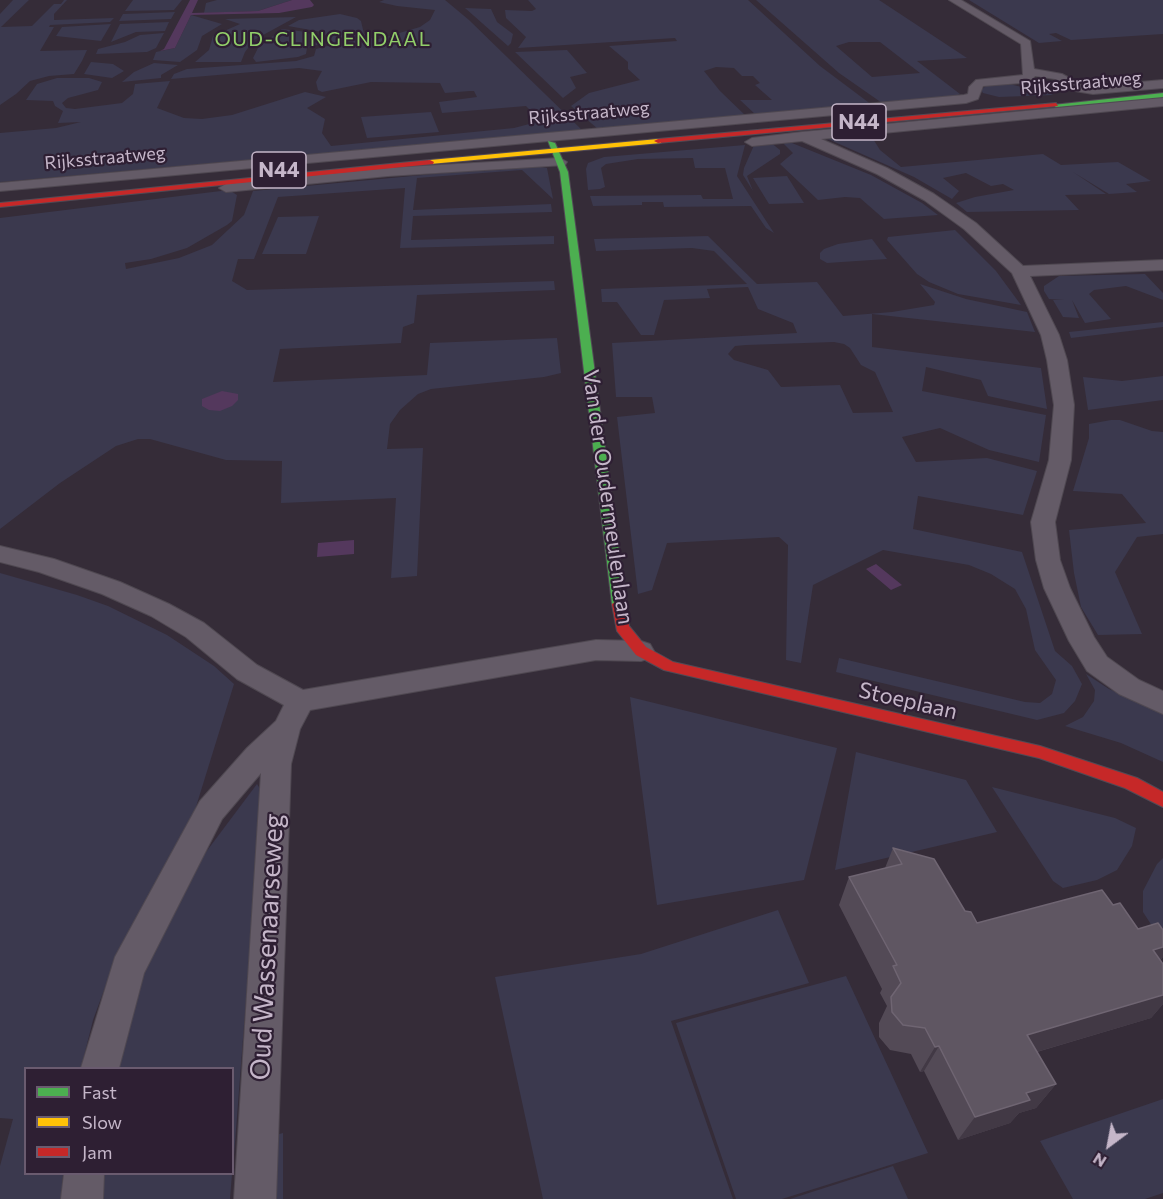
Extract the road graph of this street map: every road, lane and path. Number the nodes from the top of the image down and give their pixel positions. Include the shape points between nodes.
1 (954, 0) edge
2 (1029, 72) junction
3 (1163, 84) edge
4 (1163, 93) edge
5 (1163, 102) edge
6 (802, 136) junction
7 (752, 142) dead end
8 (555, 152) junction
9 (0, 187) edge
10 (226, 188) dead end
11 (0, 196) edge
12 (0, 205) edge
13 (1163, 265) edge
14 (1019, 271) junction
15 (0, 554) edge
16 (641, 651) junction
17 (300, 701) junction
18 (1163, 703) edge
19 (286, 729) junction
20 (1163, 799) edge
21 (100, 1067) edge
22 (84, 1175) edge
23 (82, 1199) edge
24 (255, 1199) edge

1 - 2 street via 1026,43
2 - 3 street, Rijksstraatweg via 1058,76 1079,88 1093,90
2 - 9 street, Rijksstraatweg via 1021,80 980,83 974,96 966,99
4 - 8 main road, Rijksstraatweg / N44
5 - 6 street
6 - 7 street
6 - 14 street via 882,171 929,197 970,226
8 - 10 street, Rijksstraatweg
8 - 11 main road, Rijksstraatweg / N44
8 - 12 main road, Rijksstraatweg / N44
8 - 16 main road, Van der Oudermeulenlaan via 564,172 622,627
13 - 14 street
14 - 18 street via 1050,335 1064,405 1060,460 1043,522 1057,588 1097,664 1129,687
15 - 17 street via 111,588 160,610 195,630 247,672
16 - 17 street, Van der Oudermeulenlaan via 596,650
16 - 20 main road, Stoeplaan via 669,666 1040,752 1131,783
17 - 19 street, Oud Wassenaarseweg
19 - 21 street via 211,810 127,969
19 - 24 street, Oud Wassenaarseweg via 276,764
22 - 23 street

